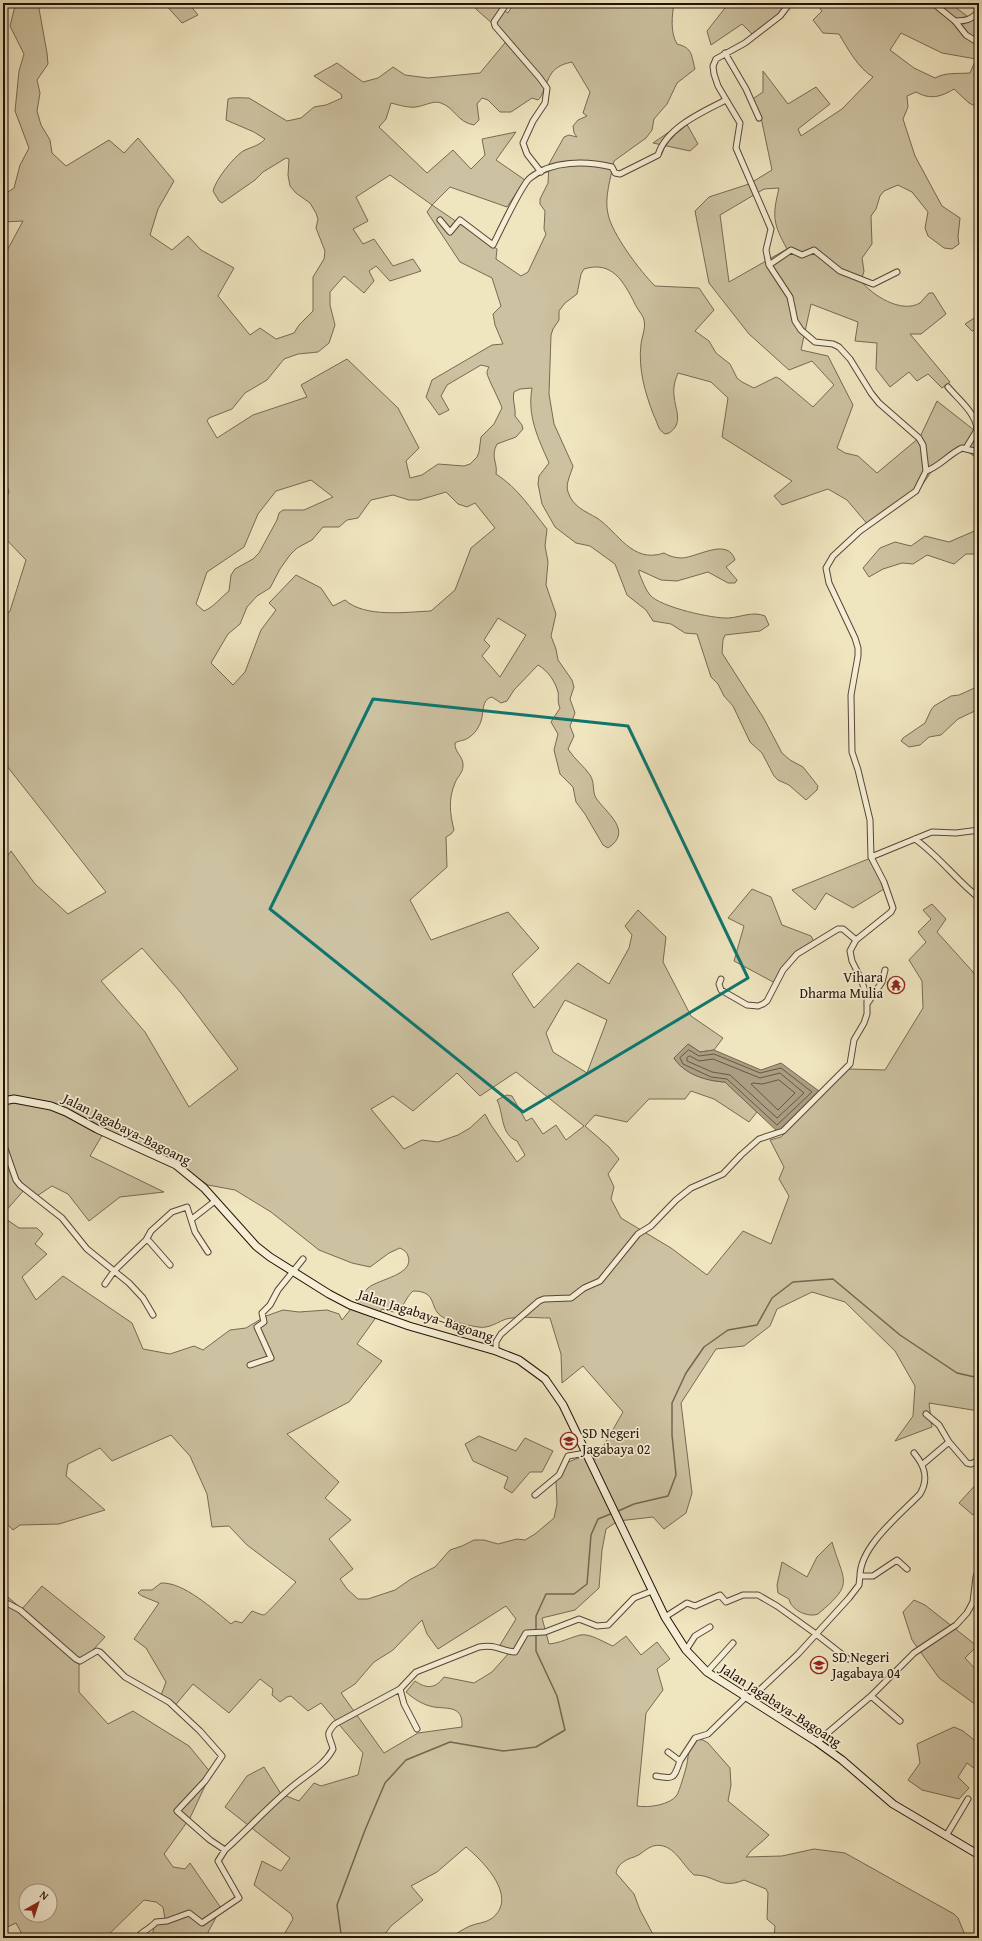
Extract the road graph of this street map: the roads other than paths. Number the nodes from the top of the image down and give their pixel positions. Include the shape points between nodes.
1 (507, 3) edge
2 (790, 3) edge
3 (933, 3) edge
4 (979, 11) edge
5 (955, 21) junction
6 (979, 43) edge
7 (725, 53) junction
8 (726, 100) junction
9 (759, 118) dead end
10 (540, 172) junction
11 (440, 220) dead end
12 (769, 265) junction
13 (897, 272) dead end
14 (948, 387) dead end
15 (966, 448) junction
16 (979, 452) edge
17 (926, 471) junction
18 (979, 830) edge
19 (915, 838) junction
20 (871, 857) junction
21 (979, 898) edge
22 (856, 940) junction
23 (884, 970) dead end
24 (722, 978) dead end
25 (867, 1004) junction
26 (3, 1101) edge
27 (3, 1143) edge
28 (215, 1201) junction
29 (192, 1219) junction
30 (146, 1240) junction
31 (208, 1252) dead end
32 (303, 1259) dead end
33 (170, 1265) dead end
34 (114, 1271) junction
35 (294, 1271) junction
36 (105, 1284) dead end
37 (153, 1315) dead end
38 (496, 1351) junction
39 (250, 1365) dead end
40 (926, 1414) dead end
41 (949, 1442) junction
42 (586, 1453) junction
43 (914, 1453) dead end
44 (979, 1460) edge
45 (923, 1464) junction
46 (535, 1495) dead end
47 (907, 1569) dead end
48 (979, 1569) edge
49 (860, 1576) junction
50 (652, 1591) junction
51 (3, 1601) edge
52 (665, 1617) junction
53 (710, 1627) dead end
54 (816, 1634) junction
55 (733, 1643) dead end
56 (686, 1650) junction
57 (848, 1660) dead end
58 (707, 1672) junction
59 (400, 1689) junction
60 (871, 1696) junction
61 (749, 1698) junction
62 (900, 1721) dead end
63 (417, 1729) dead end
64 (817, 1742) junction
65 (668, 1752) dead end
66 (680, 1761) junction
67 (656, 1776) dead end
68 (968, 1799) dead end
69 (946, 1836) junction
70 (225, 1850) junction
71 (979, 1855) edge
72 (137, 1938) edge

1 - 10 street via 494,22 495,26 547,88 545,102 523,143 527,154
2 - 7 street via 780,16 745,42
3 - 5 street
4 - 5 street via 966,21
5 - 6 street via 966,35
7 - 8 street via 716,59 713,66 716,80
7 - 9 street
8 - 10 street via 692,117 661,145 658,155 620,174 615,173 612,167 591,162 565,164
8 - 12 street via 740,123 736,148 771,229 766,250
10 - 11 street via 528,179 492,245 460,220 450,232
12 - 13 street via 792,250 802,255 814,250 840,271 873,284
12 - 17 street via 790,297 800,330 815,342 839,347 850,359 878,402 920,438
14 - 15 street via 972,415 977,427
15 - 16 street
15 - 17 street via 958,450
17 - 20 street via 916,490 860,532 833,556 826,568 829,583 858,648 851,695 852,752 870,820
18 - 19 street via 956,833 932,832
19 - 20 street
19 - 21 street via 930,849 963,886
20 - 22 street via 884,882 893,908
22 - 24 street via 843,929 838,929 797,954 783,970 767,1001 758,1006 747,1005 721,990 719,984
22 - 25 street via 850,956 861,979
23 - 25 street via 882,982
25 - 38 street via 866,1018 854,1040 850,1064 783,1131 759,1139 723,1174 684,1193 651,1226 638,1234 600,1281 584,1288 571,1298 539,1301 501,1334 496,1342
26 - 28 street, Jalan Jagabaya–Bagoang via 14,1099 37,1102 66,1112 183,1170
27 - 34 street via 20,1185 62,1218 87,1249
28 - 29 street
28 - 35 street, Jalan Jagabaya–Bagoang via 256,1246
29 - 30 street via 187,1207 172,1212
29 - 31 street via 195,1232
30 - 33 street
30 - 34 street
32 - 35 street
34 - 36 street
34 - 37 street via 137,1291
35 - 38 street, Jalan Jagabaya–Bagoang via 350,1305 409,1326
35 - 39 street via 262,1313 264,1322 258,1327 271,1358
38 - 42 street, Jalan Jagabaya–Bagoang via 519,1360 536,1371 552,1387
40 - 41 street via 939,1425
41 - 44 street via 966,1463 971,1464
41 - 45 street
42 - 46 street via 568,1456 559,1475
42 - 50 street, Jalan Jagabaya–Bagoang
43 - 45 street
45 - 49 street via 926,1476 920,1494 873,1543 864,1559
47 - 49 street via 897,1560 873,1576
48 - 60 street via 973,1602 967,1613 956,1625 914,1653
49 - 54 street via 859,1585
50 - 52 street, Jalan Jagabaya–Bagoang
50 - 59 street via 634,1598 608,1625 597,1626 579,1619 542,1632 529,1632 524,1635 515,1652 489,1645 465,1651 416,1672
51 - 70 street via 20,1610 76,1659 80,1661 97,1651 100,1652 125,1677 157,1693 200,1731 222,1756 205,1781 177,1811
52 - 54 street via 686,1603 695,1606 720,1595 726,1602 743,1595 758,1595
52 - 56 street, Jalan Jagabaya–Bagoang
53 - 56 street via 695,1636
54 - 57 street
54 - 61 street via 798,1654
55 - 58 street
56 - 58 street, Jalan Jagabaya–Bagoang
58 - 61 street, Jalan Jagabaya–Bagoang
59 - 63 street via 404,1704
59 - 70 street via 335,1724 327,1736 333,1749 329,1757 293,1786
60 - 62 street
60 - 64 street
61 - 64 street, Jalan Jagabaya–Bagoang
61 - 66 street via 708,1734 695,1738
64 - 69 street, Jalan Jagabaya–Bagoang via 842,1760 884,1798
65 - 66 street
66 - 67 street via 673,1777 669,1779
68 - 69 street
69 - 71 street, Jalan Jagabaya–Bagoang
70 - 72 street via 218,1861 239,1898 202,1923 189,1913 156,1922 150,1930

